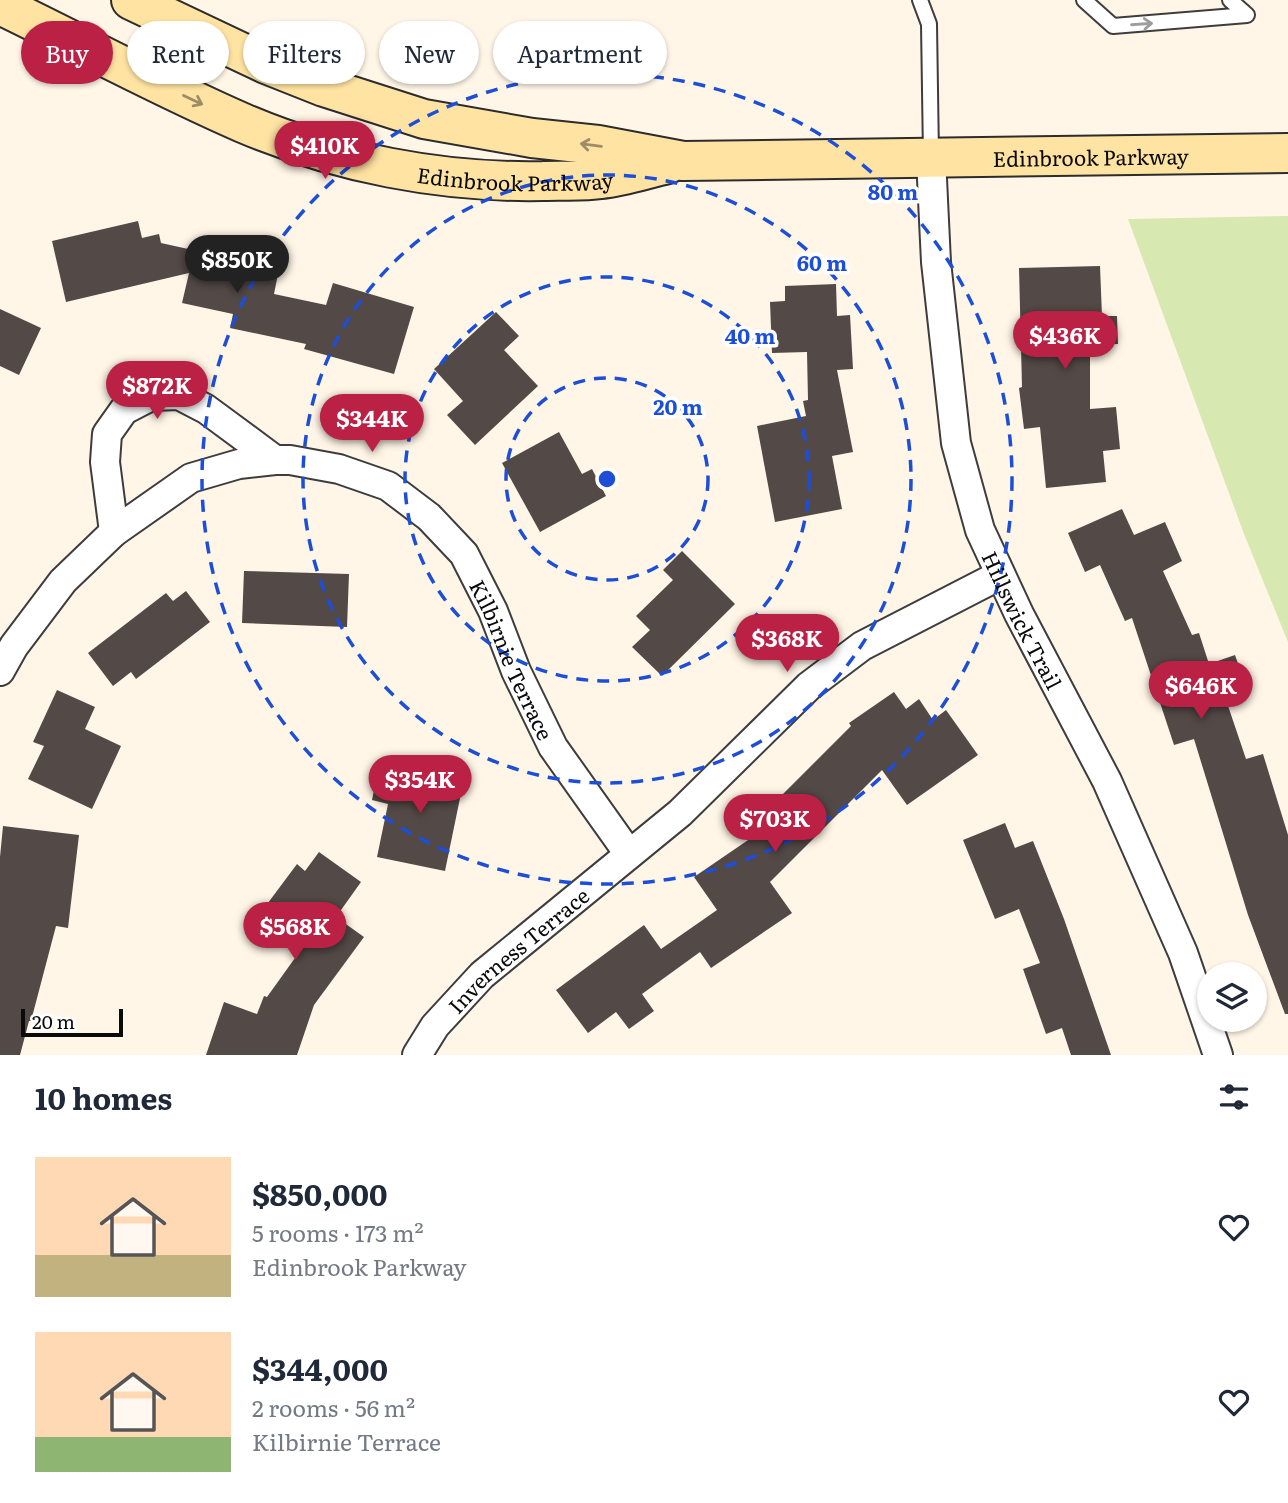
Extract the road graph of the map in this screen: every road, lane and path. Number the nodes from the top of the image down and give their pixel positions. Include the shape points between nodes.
1 (131, 0) edge
2 (920, 0) edge
3 (1084, 0) edge
4 (1230, 0) edge
5 (0, 5) edge
6 (1288, 153) edge
7 (931, 158) junction
8 (683, 161) junction
9 (275, 460) junction
10 (114, 532) junction
11 (1000, 575) junction
12 (0, 671) edge
13 (629, 854) junction
14 (417, 1055) edge
15 (1218, 1055) edge

8 -> 1 street, Edinbrook Parkway via 424,119 266,64
2 - 7 lane via 929,24
3 -> 4 lane via 1113,26 1247,16
5 -> 8 street, Edinbrook Parkway via 245,124 394,169 505,181 601,179
6 - 7 street, Edinbrook Parkway
7 - 8 street, Edinbrook Parkway
7 - 11 street, Hillswick Trail via 936,262 956,443 980,530
9 - 10 street, Kilbirnie Terrace via 239,464 191,478
9 - 10 street via 206,409 178,395 151,396 124,410 107,434 105,462
9 - 13 street, Kilbirnie Terrace via 339,469 388,486 429,517 464,554 553,747
10 - 12 street, Kilbirnie Terrace via 64,581
11 - 13 street via 862,646 809,686 721,775
11 - 15 street, Hillswick Trail via 1107,781 1183,953
13 - 14 street, Inverness Terrace via 482,975 435,1026

